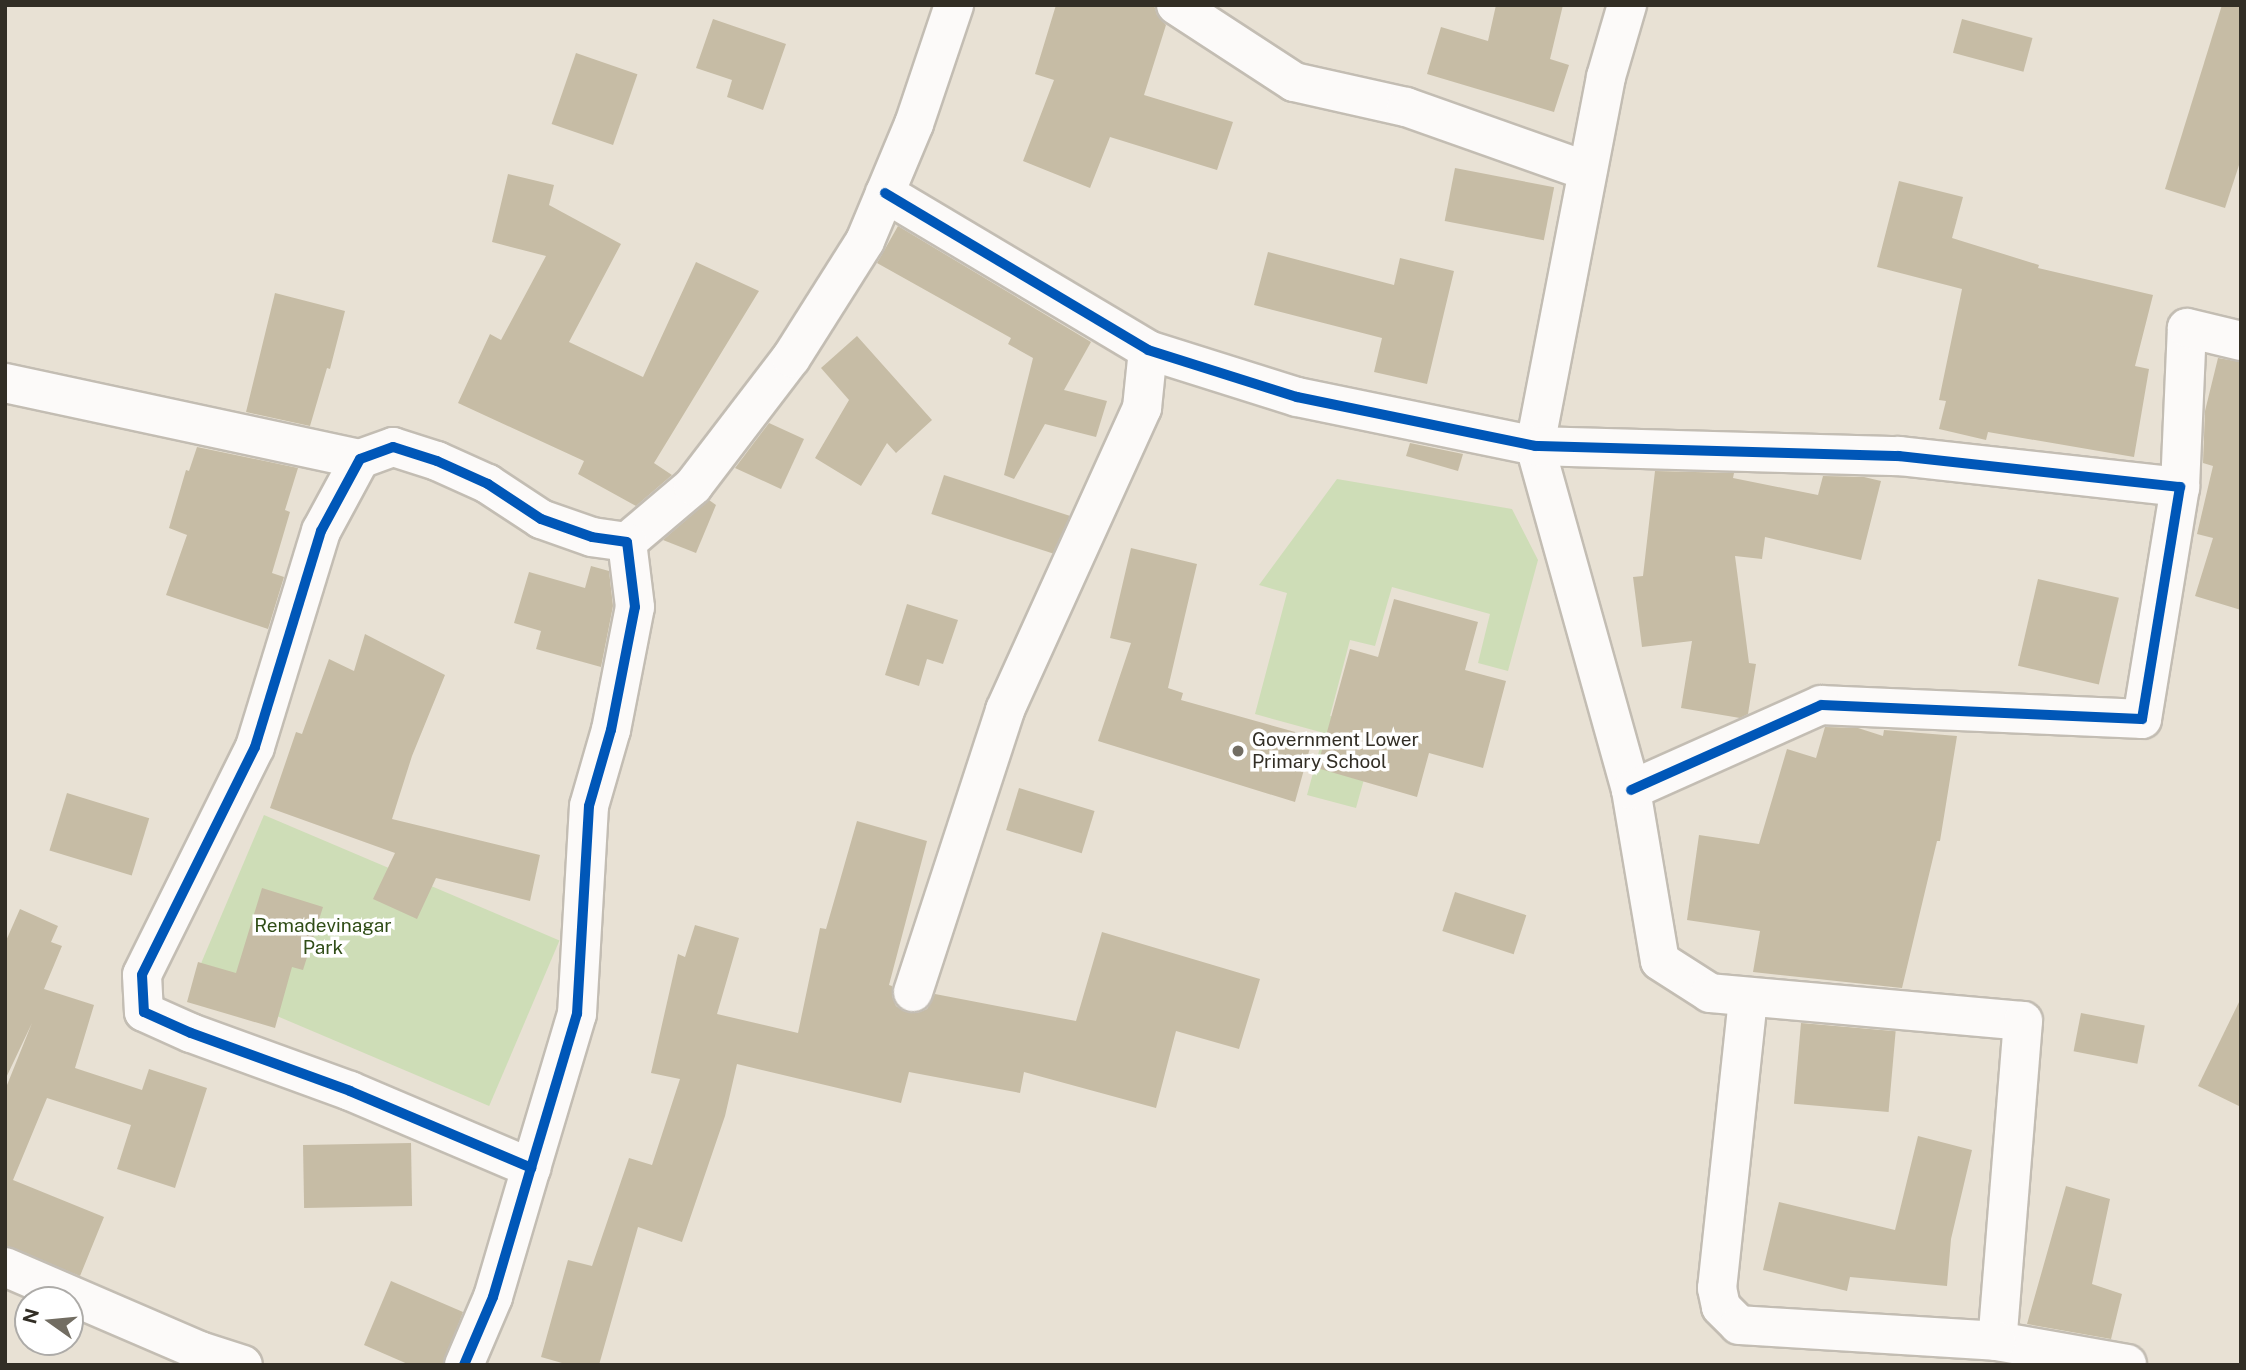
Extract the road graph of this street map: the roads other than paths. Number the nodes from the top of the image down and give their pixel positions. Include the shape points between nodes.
1 (954, 5) edge
2 (1176, 5) edge
3 (1627, 5) edge
4 (1587, 172) junction
5 (885, 194) junction
6 (2241, 341) edge
7 (1148, 350) junction
8 (5, 383) edge
9 (1535, 446) junction
10 (360, 459) junction
11 (2180, 487) junction
12 (627, 542) junction
13 (1631, 790) junction
14 (914, 992) dead end
15 (1748, 999) junction
16 (531, 1168) junction
17 (5, 1268) edge
18 (1997, 1341) junction
19 (2127, 1364) edge
20 (243, 1365) edge
21 (464, 1365) edge

1 - 5 street via 915,124
2 - 4 street via 1294,82 1406,107
3 - 4 street via 1606,77
4 - 9 street
5 - 7 street
5 - 12 street via 865,242 791,358 694,486
6 - 11 street via 2187,328
7 - 9 street via 1297,397
7 - 14 street via 1142,408 1005,710
8 - 10 street
9 - 11 street via 1899,456
9 - 13 street
10 - 12 street via 393,447 488,484 541,519 592,537
10 - 16 street via 321,531 255,747 142,975 144,1012 350,1091
11 - 13 street via 2142,719 1821,705
12 - 16 street via 635,607 611,730 589,806 577,1014
13 - 15 street via 1660,961 1710,993
15 - 18 street via 1717,1288 1721,1307 1739,1325
15 - 18 street via 2023,1021
16 - 21 street via 493,1297
17 - 20 street
18 - 19 street

